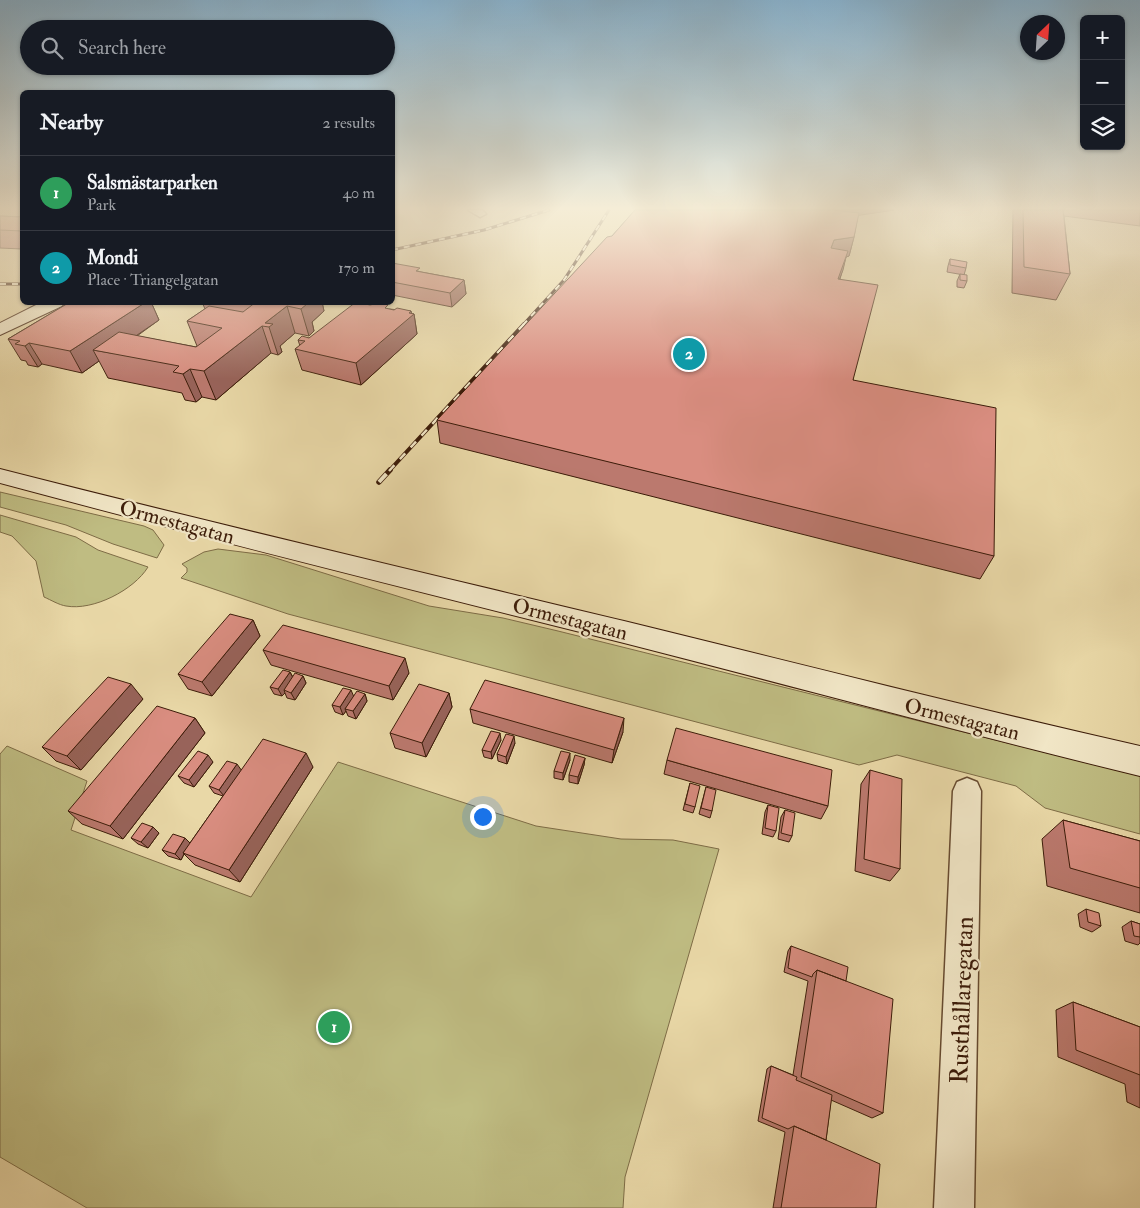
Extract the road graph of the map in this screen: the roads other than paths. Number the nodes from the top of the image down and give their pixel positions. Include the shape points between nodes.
1 (20, 304) edge
2 (50, 305) edge
3 (0, 314) edge
4 (0, 330) edge
5 (0, 476) edge
6 (1140, 761) edge
7 (967, 791) dead end
8 (954, 1208) edge

1 - 3 street
2 - 4 street
5 - 6 street, Ormestagatan via 212,532
7 - 8 street, Rusthållaregatan

